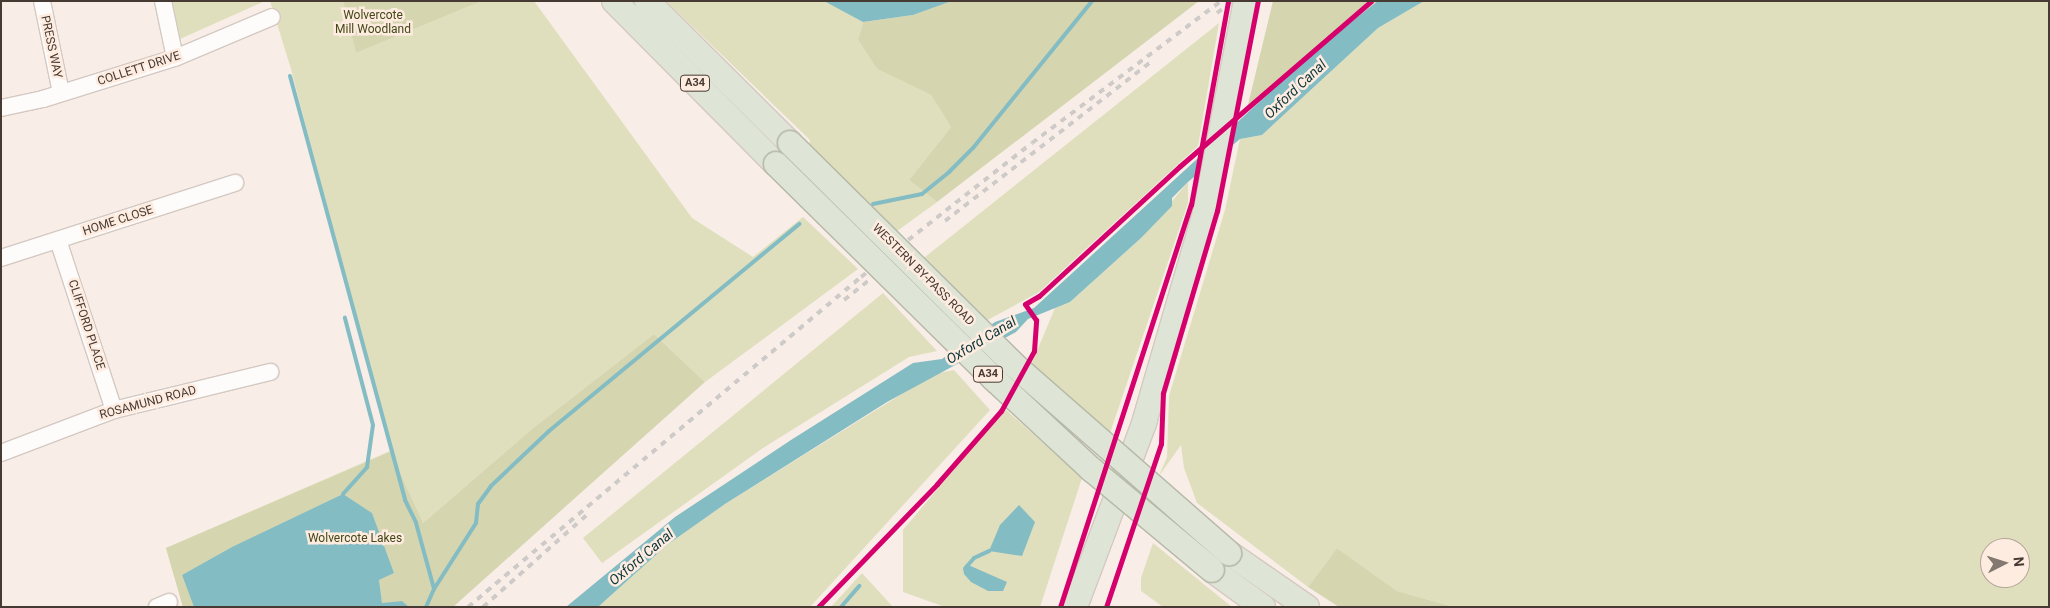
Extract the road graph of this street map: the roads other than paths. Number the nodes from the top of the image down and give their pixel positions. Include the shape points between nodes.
1 (42, 1) edge
2 (163, 1) edge
3 (614, 1) edge
4 (647, 1) edge
5 (1246, 1) edge
6 (272, 17) dead end
7 (175, 58) junction
8 (61, 93) junction
9 (1, 108) edge
10 (234, 183) dead end
11 (58, 240) junction
12 (1, 258) edge
13 (270, 372) dead end
14 (114, 410) junction
15 (1, 453) edge
16 (1075, 607) edge
17 (1264, 607) edge
18 (1307, 607) edge

1 - 8 street, PRESS WAY
2 - 7 street
3 - 17 highway, WESTERN BY-PASS ROAD / A34, bridge via 1002,386 1092,470 1212,570
4 - 18 highway, WESTERN BY-PASS ROAD / A34, bridge via 1014,365 1229,553
5 - 16 highway via 1206,210 1144,423
6 - 7 street, COLLETT DRIVE
7 - 8 street, COLLETT DRIVE
8 - 9 street, COLLETT DRIVE
10 - 11 street, HOME CLOSE
11 - 12 street, HOME CLOSE
11 - 14 street, CLIFFORD PLACE
13 - 14 street, ROSAMUND ROAD
14 - 15 street, ROSAMUND ROAD

